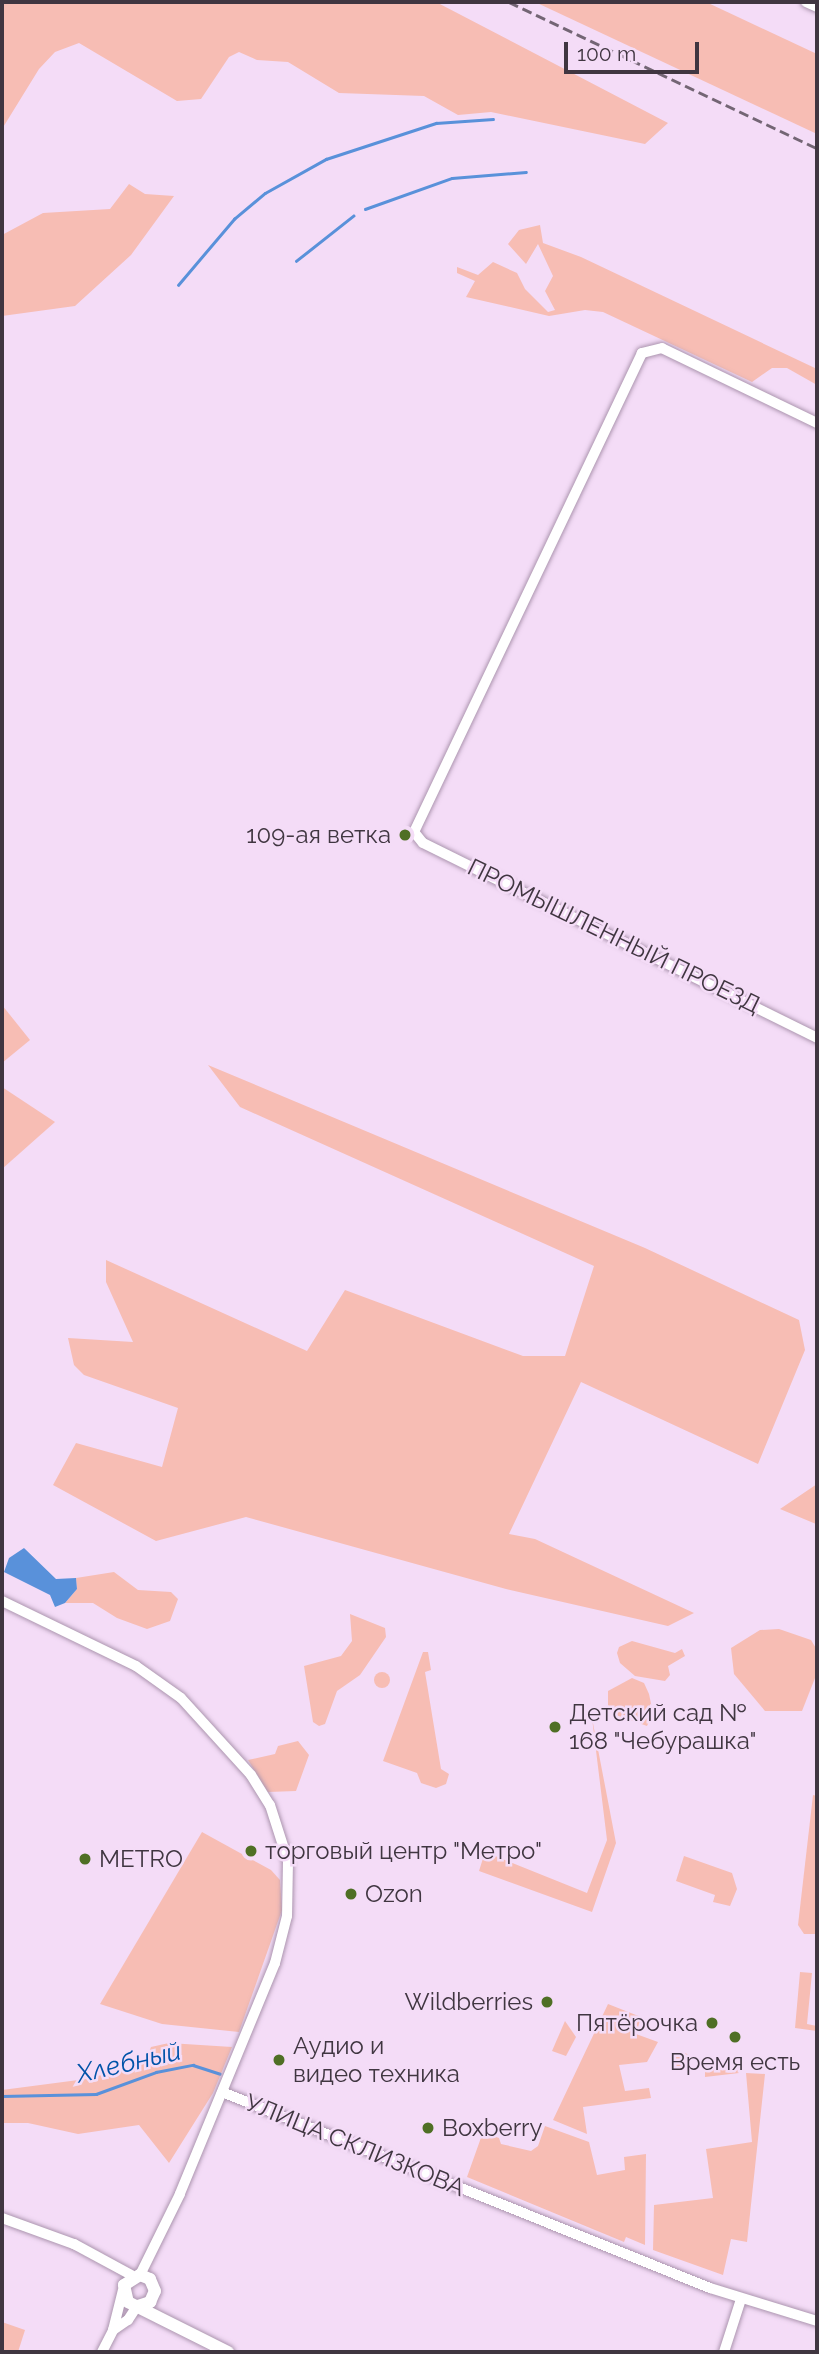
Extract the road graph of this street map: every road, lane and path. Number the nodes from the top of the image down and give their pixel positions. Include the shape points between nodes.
1 (806, 2) edge
2 (817, 7) edge
3 (817, 423) edge
4 (817, 1038) edge
5 (2, 1601) edge
6 (222, 2092) junction
7 (2, 2218) edge
8 (154, 2247) junction
9 (136, 2275) junction
10 (155, 2288) junction
11 (123, 2290) junction
12 (741, 2300) junction
13 (137, 2306) junction
14 (817, 2321) edge
15 (173, 2322) junction
16 (113, 2330) junction
17 (102, 2352) edge
18 (228, 2352) edge
19 (723, 2352) edge

1 - 2 street
3 - 4 street, ПРОМЫШЛЕННЫЙ ПРОЕЗД via 662,348 648,349 637,358 414,832 423,843
5 - 6 street, УЛИЦА СКЛИЗКОВА via 136,1666 169,1688 233,1751 270,1805 288,1861 286,1926
6 - 8 street
6 - 12 street, УЛИЦА СКЛИЗКОВА
7 - 9 street via 74,2244
8 - 9 street
8 - 10 street
9 - 10 main road
9 - 11 main road
10 - 13 main road via 150,2302
10 - 15 main road
11 - 13 main road via 127,2300
11 - 16 street
12 - 14 street, УЛИЦА СКЛИЗКОВА
12 - 19 street
13 - 15 main road
13 - 16 street
15 - 18 main road
16 - 17 street

